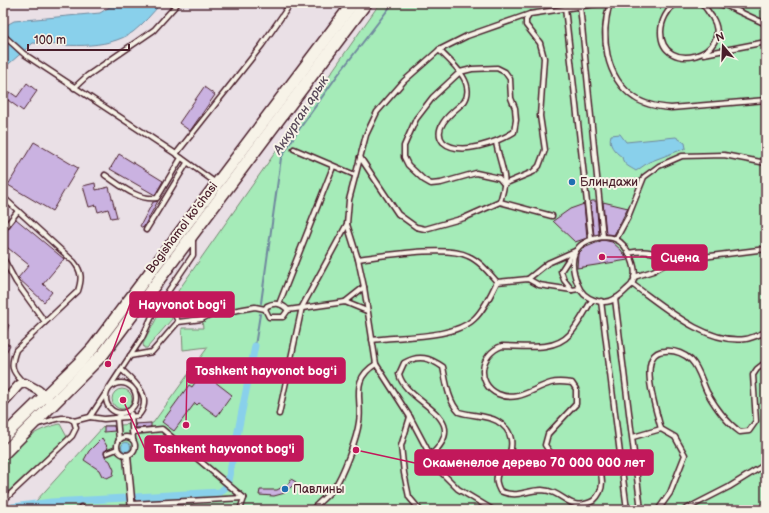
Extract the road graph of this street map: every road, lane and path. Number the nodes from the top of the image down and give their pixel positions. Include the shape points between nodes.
1 (178, 3) edge
2 (291, 3) edge
3 (353, 3) edge
4 (366, 3) edge
5 (602, 3) edge
6 (610, 3) edge
7 (676, 3) edge
8 (701, 3) edge
9 (716, 3) edge
10 (567, 6) edge
11 (580, 6) junction
12 (530, 14) junction
13 (766, 24) edge
14 (3, 35) edge
15 (766, 42) edge
16 (439, 50) junction
17 (704, 54) junction
18 (460, 72) junction
19 (74, 88) junction
20 (294, 91) junction
21 (766, 100) edge
22 (496, 142) junction
23 (294, 149) dead end
24 (176, 154) junction
25 (360, 157) junction
26 (181, 158) junction
27 (187, 163) junction
28 (766, 163) edge
29 (333, 167) junction
30 (106, 175) dead end
31 (355, 175) junction
32 (218, 184) junction
33 (504, 184) junction
34 (3, 197) edge
35 (500, 202) junction
36 (18, 211) junction
37 (552, 216) dead end
38 (347, 224) junction
39 (3, 230) edge
40 (146, 230) dead end
41 (193, 235) junction
42 (602, 237) junction
43 (591, 238) junction
44 (616, 239) junction
45 (766, 249) edge
46 (575, 251) junction
47 (628, 253) junction
48 (3, 258) edge
49 (358, 259) junction
50 (671, 262) junction
51 (634, 277) junction
52 (528, 279) junction
53 (497, 282) junction
54 (632, 284) junction
55 (364, 287) junction
56 (580, 289) junction
57 (572, 290) junction
58 (167, 294) junction
59 (615, 299) junction
60 (592, 300) junction
61 (601, 301) junction
62 (345, 302) junction
63 (279, 304) junction
64 (302, 307) junction
65 (265, 309) junction
66 (288, 310) junction
67 (367, 311) junction
68 (45, 322) junction
69 (178, 322) junction
70 (766, 332) edge
71 (372, 340) junction
72 (130, 356) junction
73 (766, 362) edge
74 (376, 364) junction
75 (122, 370) junction
76 (25, 383) junction
77 (109, 390) junction
78 (46, 396) junction
79 (3, 403) edge
80 (54, 405) junction
81 (131, 410) junction
82 (122, 413) junction
83 (279, 414) dead end
84 (90, 417) junction
85 (132, 417) junction
86 (410, 417) junction
87 (118, 418) junction
88 (74, 422) junction
89 (34, 424) junction
90 (661, 429) junction
91 (132, 432) junction
92 (3, 437) edge
93 (633, 437) junction
94 (119, 440) junction
95 (133, 440) junction
96 (117, 449) junction
97 (107, 453) dead end
98 (3, 454) edge
99 (127, 456) junction
100 (430, 456) junction
101 (766, 464) edge
102 (244, 498) junction
103 (3, 501) edge
104 (131, 507) edge
105 (240, 510) edge
106 (312, 510) edge
107 (420, 510) edge
108 (493, 510) edge
109 (628, 510) edge
110 (641, 510) edge
111 (658, 510) edge
112 (684, 510) edge

1 - 19 lane via 154,30 87,76
2 - 24 lane via 262,45
3 - 20 main road, Bogishamol ko'chasi
4 - 20 main road, Bogishamol ko'chasi
5 - 11 lane
6 - 21 lane via 605,24 607,56 616,77 636,99 671,108
7 - 17 lane via 668,11 662,24 662,39 666,48 674,54 688,58
8 - 17 lane via 715,22 717,32 713,44
9 - 13 lane
10 - 11 lane
10 - 12 lane
10 - 43 lane
11 - 42 lane
12 - 16 lane via 467,36
12 - 33 lane via 526,25 540,43 544,58 540,116 545,150 539,166 533,172
14 - 19 lane via 24,54
15 - 17 lane
16 - 18 lane
16 - 25 lane via 404,81 377,112 366,135
18 - 22 lane via 498,68 510,79 516,120 514,132
18 - 22 lane via 466,82 467,98 440,126 441,140 445,145 455,148
18 - 33 lane via 432,97 416,119 404,146 405,160 416,174 431,184 476,173 499,178
19 - 24 lane
20 - 32 main road, Bogishamol ko'chasi
20 - 41 main road, Bogishamol ko'chasi
22 - 33 lane
23 - 29 lane
24 - 26 lane
25 - 31 lane
25 - 35 lane via 398,214 416,227 425,229 458,220
26 - 27 lane
26 - 30 lane via 157,198 146,198 128,190
27 - 32 lane
27 - 40 lane
28 - 44 lane via 724,155 682,156 659,166 644,177
29 - 31 lane
29 - 63 lane
31 - 38 lane
32 - 78 main road, Bogishamol ko'chasi via 93,348
33 - 35 lane
34 - 36 lane
35 - 37 lane
36 - 39 lane
36 - 68 lane via 80,269 82,278 78,291
38 - 49 lane
38 - 64 lane
41 - 58 lane via 193,255
41 - 80 main road, Bogishamol ko'chasi via 103,354
42 - 43 lane
42 - 44 lane
43 - 46 lane
44 - 47 lane
45 - 50 lane
46 - 52 lane via 548,263
46 - 56 lane via 572,266
46 - 57 lane via 561,271
47 - 50 lane via 644,250 658,254
47 - 51 lane
48 - 68 lane via 16,282
49 - 53 lane via 421,253 464,254 477,261
49 - 55 lane
50 - 51 lane
51 - 54 lane
52 - 53 lane
52 - 57 lane via 539,285
53 - 71 lane via 478,315 463,327 431,334
54 - 59 lane
54 - 70 lane via 691,326 708,333 726,338 746,339
55 - 62 lane
55 - 67 lane
56 - 57 lane
56 - 60 lane
58 - 69 lane
58 - 72 lane
59 - 61 lane
59 - 93 lane
60 - 61 lane
60 - 100 lane via 567,337 542,347 502,346 486,357 482,370 487,386 507,397 523,395 551,383 572,383 576,390 576,404 548,434 545,445 555,456 588,461 597,466 602,482 600,494 596,498 581,508 573,507 558,496 542,490 511,495 500,491 496,483 498,473 508,459 512,447 506,428 497,421 459,412 446,385 443,367 421,357 404,363 399,374 404,385 442,419 443,440
61 - 109 lane
62 - 64 lane
62 - 67 lane
63 - 65 lane via 270,304
63 - 66 lane
64 - 66 lane
64 - 83 lane
65 - 66 lane via 269,317 278,318 283,317
65 - 69 lane via 217,313 202,319
67 - 71 lane
68 - 76 lane via 16,350 11,362 15,374
69 - 72 lane via 152,352
71 - 74 lane
72 - 75 lane
73 - 90 lane via 753,375 756,421 749,431 740,432 729,424 718,409 691,360 682,354 659,351 650,363 650,382
74 - 86 lane
74 - 106 lane via 366,372 360,383 359,422 340,478 329,494
75 - 77 lane
75 - 85 lane via 144,394 142,412
76 - 78 street
76 - 79 street via 19,385
77 - 81 lane via 121,383 130,385 136,402
77 - 82 lane via 107,404 113,411
77 - 84 lane
78 - 80 street
78 - 92 main road, Bogishamol ko'chasi
80 - 89 main road, Bogishamol ko'chasi
81 - 82 lane
81 - 85 lane
82 - 87 lane
84 - 87 lane
84 - 88 lane
85 - 87 lane
85 - 91 lane
86 - 100 lane
86 - 107 lane via 401,446 409,497
87 - 94 lane
88 - 89 lane via 61,418
88 - 103 lane via 76,428 72,436
89 - 98 main road, Bogishamol ko'chasi
90 - 93 lane
90 - 111 lane via 675,437 685,455 670,493
91 - 95 lane
91 - 102 lane via 162,429
93 - 110 lane
94 - 95 lane via 127,437
94 - 96 lane
95 - 99 lane via 135,448 132,454
96 - 97 lane
96 - 99 lane
99 - 104 street
100 - 108 lane via 446,478
101 - 112 lane
102 - 104 lane
102 - 105 lane

